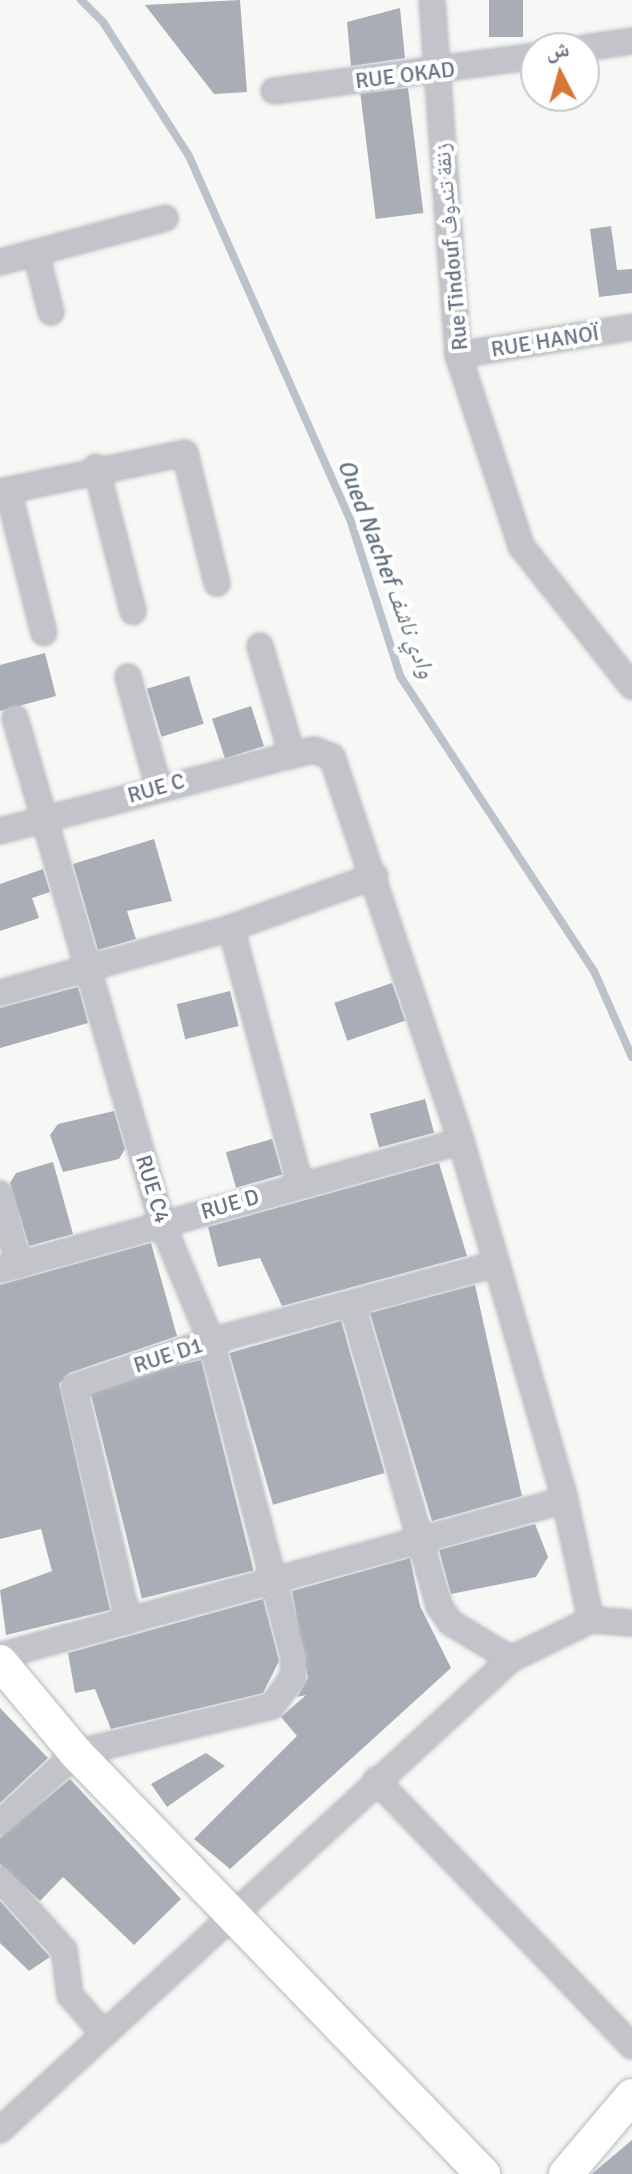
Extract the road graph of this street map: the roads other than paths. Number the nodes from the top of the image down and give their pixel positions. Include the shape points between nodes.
1 (432, 0) edge
2 (632, 41) edge
3 (600, 46) edge
4 (520, 59) edge
5 (437, 72) junction
6 (274, 91) dead end
7 (165, 218) dead end
8 (36, 253) junction
9 (0, 262) edge
10 (51, 312) dead end
11 (632, 327) edge
12 (458, 355) junction
13 (96, 467) junction
14 (4, 491) edge
15 (217, 583) dead end
16 (133, 611) dead end
17 (44, 633) dead end
18 (260, 646) dead end
19 (128, 677) dead end
20 (632, 686) edge
21 (15, 718) dead end
22 (303, 752) junction
23 (158, 785) junction
24 (41, 820) junction
25 (0, 831) edge
26 (375, 876) junction
27 (231, 928) junction
28 (90, 967) junction
29 (0, 993) edge
30 (461, 1141) junction
31 (300, 1184) junction
32 (0, 1194) edge
33 (162, 1223) junction
34 (496, 1264) junction
35 (10, 1268) edge
36 (352, 1304) junction
37 (211, 1341) junction
38 (565, 1500) junction
39 (420, 1540) junction
40 (276, 1581) junction
41 (591, 1620) junction
42 (128, 1621) junction
43 (632, 1623) edge
44 (0, 1656) edge
45 (511, 1659) junction
46 (0, 1662) edge
47 (76, 1753) junction
48 (376, 1780) junction
49 (0, 1823) edge
50 (0, 1879) edge
51 (234, 1913) junction
52 (103, 2033) junction
53 (632, 2046) edge
54 (632, 2096) edge
55 (0, 2130) edge
56 (483, 2174) edge
57 (566, 2174) edge

1 - 5 street, Rue Tindouf زنقة تندوف
2 - 3 street
4 - 5 street, RUE OKAD
5 - 6 street, RUE OKAD
5 - 12 street, Rue Tindouf زنقة تندوف
7 - 8 street
8 - 9 street
8 - 10 street
11 - 12 street, RUE HANOÏ
12 - 20 street, Rue Tindouf زنقة تندوف via 521,546
13 - 14 street
13 - 15 street via 173,450 188,456
13 - 16 street
14 - 17 street
18 - 22 street
19 - 23 street
21 - 24 street, RUE C4
22 - 23 street, RUE C
22 - 26 street via 332,757
23 - 24 street, RUE C
24 - 25 street, RUE C
24 - 28 street, RUE C4
26 - 27 street
26 - 30 street
27 - 28 street
27 - 31 street
28 - 29 street
28 - 33 street, RUE C4
30 - 31 street, RUE D
30 - 34 street
31 - 33 street, RUE D
32 - 35 street
33 - 35 street, RUE D
33 - 37 street, RUE C4
34 - 36 street, RUE D1
34 - 38 street
36 - 37 street, RUE D1
36 - 39 street
37 - 40 street, RUE C4
37 - 42 street, RUE D1 via 79,1383 72,1393
38 - 39 street
38 - 41 street
39 - 40 street
39 - 45 street via 451,1623
40 - 42 street
40 - 47 street, RUE C4 via 294,1659 285,1691 256,1713
41 - 43 street
41 - 45 street
42 - 44 street
45 - 48 street
46 - 47 street
47 - 49 street
47 - 51 street
48 - 51 street
48 - 53 street
50 - 52 street via 64,1950 70,1995
51 - 52 street
51 - 56 street
52 - 55 street
54 - 57 street

